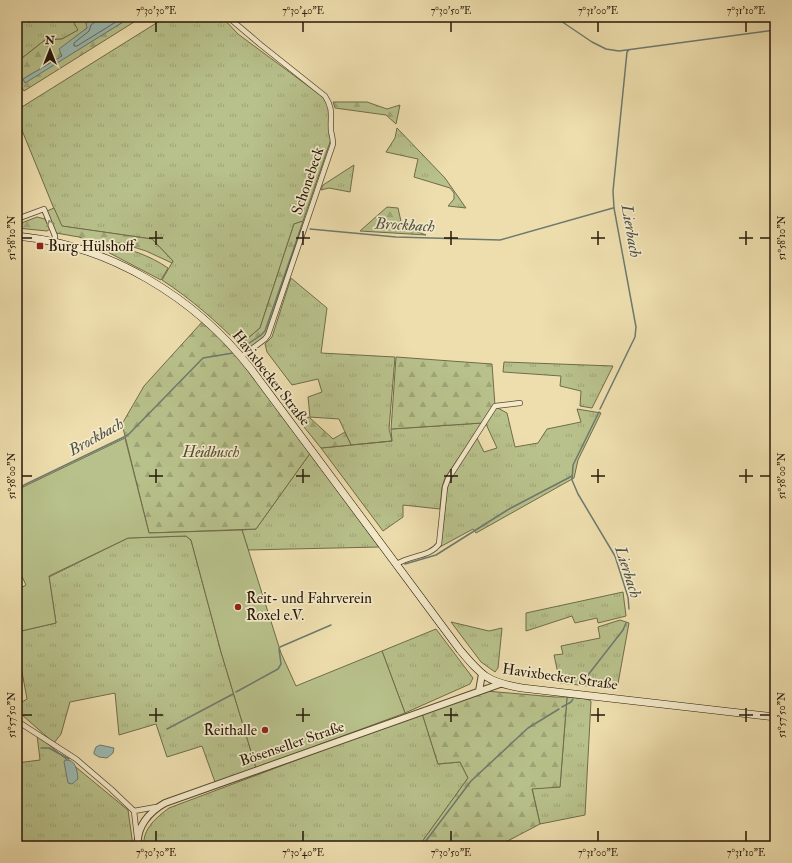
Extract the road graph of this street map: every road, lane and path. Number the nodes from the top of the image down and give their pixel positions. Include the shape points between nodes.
1 (228, 17) edge
2 (17, 219) edge
3 (17, 236) edge
4 (54, 242) junction
5 (242, 357) junction
6 (520, 403) dead end
7 (397, 564) junction
8 (482, 674) junction
9 (500, 684) junction
10 (479, 691) junction
11 (775, 717) edge
12 (17, 721) edge
13 (156, 807) junction
14 (134, 811) junction
15 (138, 843) edge

1 - 5 street, Schonebeck via 325,96 330,103 331,131 334,138 268,335
4 -> 2 street via 55,236 44,209
3 - 4 main road, Havixbecker Straße
4 - 5 main road, Havixbecker Straße via 101,257 162,287 204,319
5 - 7 main road, Havixbecker Straße
6 - 7 street via 495,406 448,479 439,544 427,553
7 - 8 main road, Havixbecker Straße via 460,650
8 - 9 main road, Havixbecker Straße
8 - 10 street
9 - 10 street, Bösenseller Straße
9 - 11 main road, Havixbecker Straße
10 - 13 street, Bösenseller Straße
12 - 14 street via 76,759
13 - 14 street
13 - 15 street, Bösenseller Straße via 143,822
14 - 15 street

